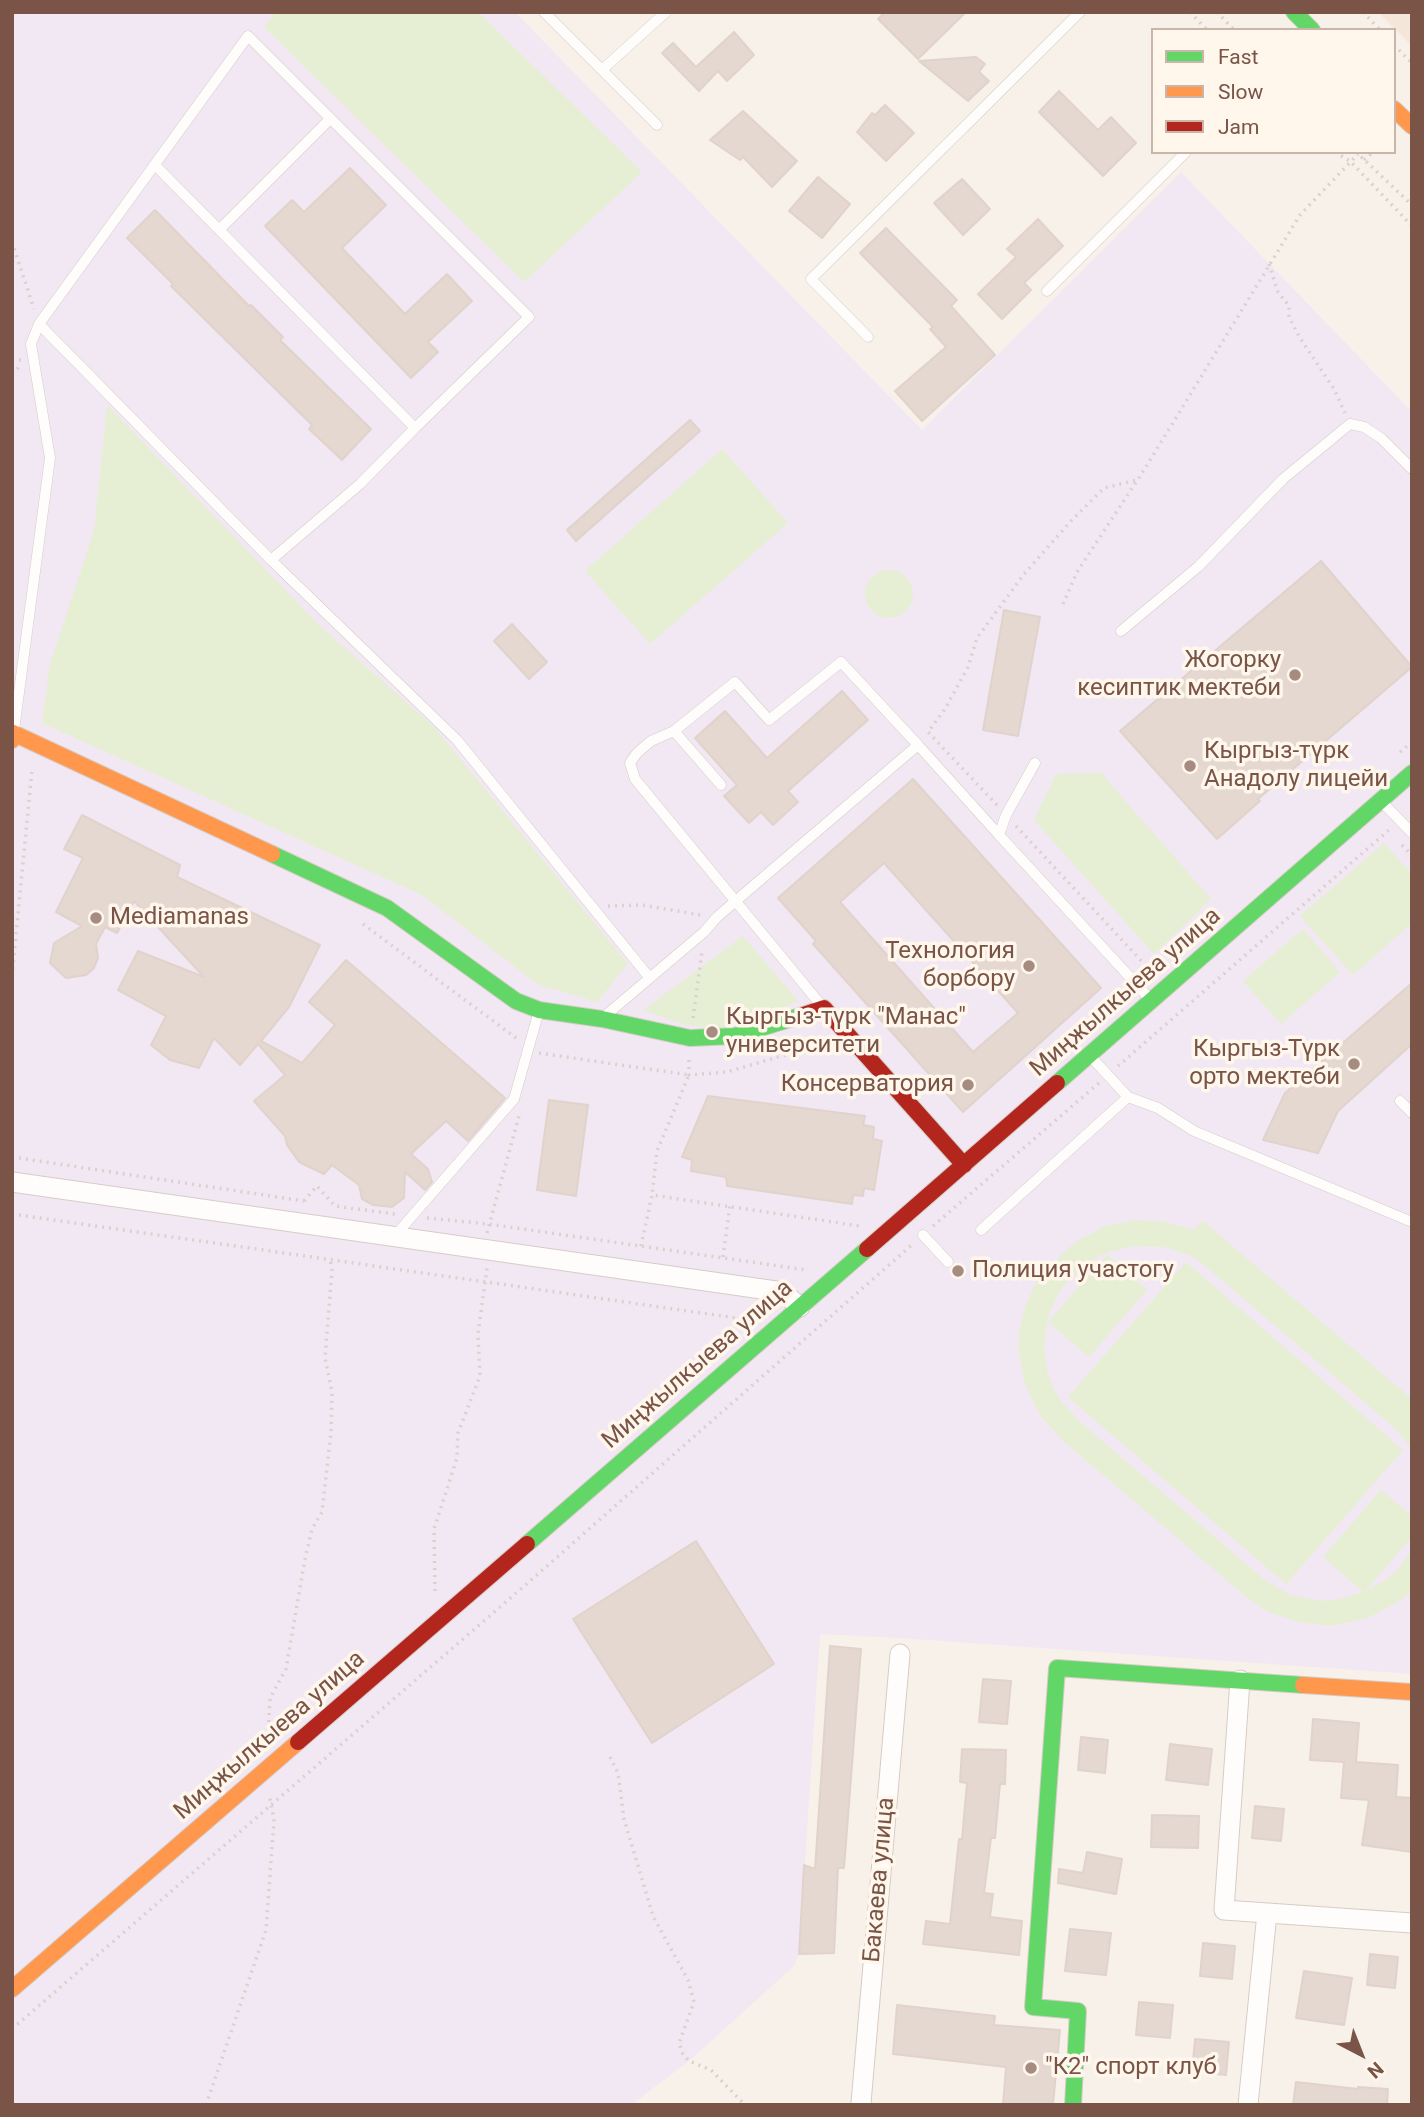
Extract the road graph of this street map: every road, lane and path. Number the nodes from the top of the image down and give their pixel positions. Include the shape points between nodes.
1 (544, 12) edge
2 (666, 12) edge
3 (1080, 12) edge
4 (1190, 12) edge
5 (1217, 12) edge
6 (1363, 12) edge
7 (1205, 28) edge
8 (1232, 28) edge
9 (1378, 28) edge
10 (1396, 47) edge
11 (1412, 63) edge
12 (603, 69) junction
13 (1396, 111) edge
14 (330, 119) junction
15 (657, 125) dead end
16 (1412, 126) edge
17 (1184, 154) edge
18 (1338, 154) edge
19 (1356, 154) edge
20 (1358, 154) edge
21 (1371, 154) edge
22 (1364, 160) junction
23 (1349, 161) junction
24 (156, 166) junction
25 (1412, 205) edge
26 (1412, 226) edge
27 (219, 230) junction
28 (12, 242) edge
29 (1269, 264) junction
30 (1047, 291) dead end
31 (39, 324) junction
32 (868, 337) dead end
33 (24, 360) dead end
34 (12, 374) edge
35 (1350, 424) junction
36 (415, 428) junction
37 (1412, 469) edge
38 (1137, 480) junction
39 (271, 560) junction
40 (1063, 604) dead end
41 (1121, 631) dead end
42 (674, 731) junction
43 (13, 733) edge
44 (12, 740) edge
45 (918, 745) junction
46 (1035, 763) dead end
47 (1412, 772) edge
48 (44, 775) dead end
49 (721, 785) dead end
50 (1380, 800) junction
51 (1006, 815) junction
52 (1388, 831) dead end
53 (1412, 833) edge
54 (999, 835) junction
55 (737, 902) junction
56 (592, 906) junction
57 (12, 910) edge
58 (19, 912) junction
59 (717, 917) junction
60 (363, 924) dead end
61 (704, 932) junction
62 (1147, 967) dead end
63 (12, 976) edge
64 (649, 977) junction
65 (1151, 1001) junction
66 (824, 1008) junction
67 (539, 1010) junction
68 (602, 1018) junction
69 (690, 1038) junction
70 (834, 1041) dead end
71 (533, 1050) junction
72 (1090, 1055) junction
73 (1108, 1075) junction
74 (689, 1076) junction
75 (1128, 1097) junction
76 (1400, 1101) dead end
77 (522, 1105) dead end
78 (1412, 1113) edge
79 (12, 1157) edge
80 (964, 1165) junction
81 (12, 1182) edge
82 (652, 1195) junction
83 (730, 1205) junction
84 (12, 1214) edge
85 (412, 1216) junction
86 (1412, 1222) edge
87 (488, 1224) junction
88 (862, 1226) dead end
89 (981, 1230) dead end
90 (923, 1235) junction
91 (393, 1238) junction
92 (641, 1247) junction
93 (484, 1251) junction
94 (723, 1257) junction
95 (330, 1259) junction
96 (948, 1262) dead end
97 (807, 1270) dead end
98 (486, 1281) junction
99 (800, 1307) junction
100 (751, 1320) dead end
101 (435, 1597) dead end
102 (900, 1654) dead end
103 (1240, 1680) junction
104 (1412, 1692) edge
105 (269, 1742) dead end
106 (610, 1757) dead end
107 (264, 1771) junction
108 (271, 1804) junction
109 (1266, 1913) junction
110 (1412, 1923) edge
111 (12, 1989) edge
112 (12, 2029) edge
113 (206, 2105) edge
114 (745, 2105) edge
115 (862, 2105) edge
116 (1073, 2105) edge
117 (1248, 2105) edge

1 - 12 lane
2 - 12 lane
3 - 32 lane via 811,279
4 - 7 path
5 - 8 path
6 - 9 path
10 - 11 path
12 - 15 lane
13 - 16 street
14 - 24 lane via 248,37
14 - 27 lane
14 - 36 lane via 529,317
17 - 30 lane
18 - 23 path
19 - 23 path
20 - 22 path
21 - 22 path
22 - 25 path
23 - 26 path
23 - 29 path via 1300,215
24 - 27 lane
24 - 31 lane
27 - 36 lane
28 - 31 path
29 - 35 path via 1278,292 1289,306 1289,317
29 - 38 path
31 - 39 lane
31 - 43 lane via 31,344 50,458
33 - 34 path
35 - 37 lane via 1381,438
35 - 41 lane via 1283,479 1199,566
36 - 39 lane via 360,484
38 - 40 path via 1077,572
38 - 51 path via 1104,488 1024,574 977,638 968,667 928,732
39 - 56 lane via 457,740
42 - 45 lane via 735,682 769,720 841,662
42 - 49 lane
42 - 55 lane via 637,753 630,763 635,779
43 - 44 street
43 - 67 street via 387,908 516,1000
45 - 54 lane
45 - 55 lane
46 - 51 lane
47 - 50 street, Миңжылкыева улица
48 - 58 path via 32,769
50 - 53 lane
50 - 65 street, Миңжылкыева улица
51 - 54 lane
51 - 62 path
52 - 73 path
54 - 65 lane
55 - 59 lane
55 - 66 lane
56 - 59 path via 642,905
56 - 64 lane
57 - 58 path
58 - 63 path
59 - 61 lane
60 - 71 path
61 - 64 lane
61 - 69 path
64 - 68 lane
65 - 72 street, Миңжылкыева улица
66 - 69 street via 735,1036
66 - 80 street
67 - 68 street
67 - 71 lane
68 - 69 street
69 - 74 path
70 - 74 path via 727,1072
71 - 74 path
71 - 85 lane via 514,1099
72 - 73 lane
72 - 80 street, Миңжылкыева улица
73 - 75 lane
73 - 90 path
74 - 82 path via 657,1151
75 - 86 lane via 1158,1108 1194,1131
75 - 89 lane
76 - 78 lane
77 - 87 path
79 - 85 path via 304,1200 317,1186 335,1206
80 - 99 street, Миңжылкыева улица
81 - 91 street
82 - 83 path
82 - 92 path
83 - 88 path
83 - 94 path
84 - 95 path
85 - 87 path
85 - 91 lane
87 - 92 path
87 - 93 path
90 - 96 lane
90 - 108 path
91 - 93 street
92 - 94 path
93 - 98 path
93 - 99 street via 783,1292
94 - 97 path
95 - 98 path
95 - 105 path via 325,1358 332,1392 331,1432 322,1512 312,1529 305,1559 286,1669 270,1698
98 - 100 path
98 - 101 path via 478,1334 480,1376 457,1433 457,1458 434,1529
99 - 107 street, Миңжылкыева улица
102 - 115 street, Бакаева улица
103 - 104 street
103 - 109 street via 1224,1910
103 - 116 street via 1057,1668 1033,2007 1078,2011
106 - 114 path via 618,1773 624,1819 653,1916 688,1980 694,2002 679,2043 683,2054 711,2070
107 - 108 path
107 - 111 street, Миңжылкыева улица
108 - 112 path
108 - 113 path via 274,1820 266,1930
109 - 110 street
109 - 117 street

